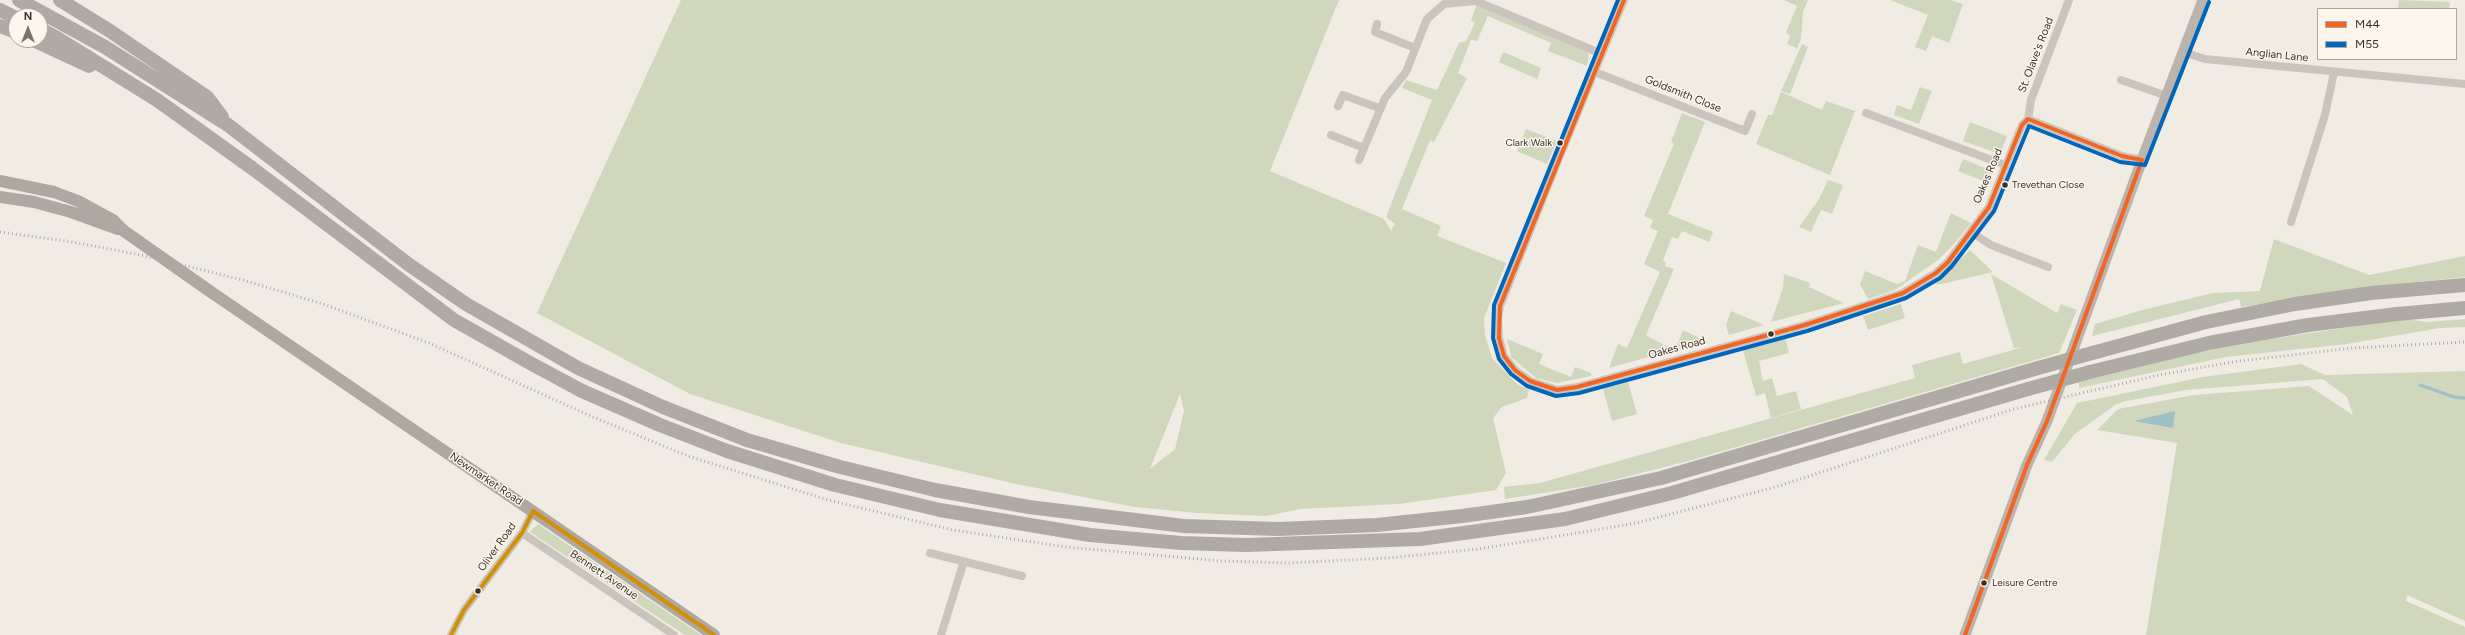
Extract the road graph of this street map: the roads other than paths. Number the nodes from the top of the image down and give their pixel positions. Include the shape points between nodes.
1 (19, 0) edge
2 (60, 0) edge
3 (1624, 0) edge
4 (2069, 0) edge
5 (2203, 0) edge
6 (1476, 1) edge
7 (1377, 24) dead end
8 (48, 33) edge
9 (48, 47) edge
10 (1415, 48) junction
11 (2183, 52) junction
12 (1602, 54) junction
13 (1595, 72) junction
14 (2334, 72) junction
15 (2121, 80) dead end
16 (2465, 84) edge
17 (2167, 96) junction
18 (157, 100) junction
19 (1338, 106) dead end
20 (1379, 108) junction
21 (1866, 113) dead end
22 (1752, 114) dead end
23 (2028, 119) junction
24 (228, 125) junction
25 (1331, 135) dead end
26 (1364, 148) junction
27 (1359, 160) dead end
28 (2142, 160) junction
29 (2005, 165) junction
30 (0, 181) edge
31 (0, 197) edge
32 (2291, 222) dead end
33 (124, 231) junction
34 (1971, 232) junction
35 (2048, 267) dead end
36 (2465, 285) edge
37 (2465, 308) edge
38 (533, 511) junction
39 (522, 533) junction
40 (930, 553) dead end
41 (964, 561) junction
42 (1022, 576) dead end
43 (451, 635) edge
44 (674, 635) edge
45 (714, 635) edge
46 (941, 635) edge
47 (1965, 635) edge

1 - 24 highway via 105,47
2 - 24 highway via 207,98
3 - 12 street, Oakes Road
4 - 23 street, St. Olave's Road via 2031,100
5 - 11 street
6 - 10 street via 1452,2 1436,8 1426,19
6 - 12 street
7 - 10 street via 1375,32
8 - 18 highway
9 - 18 highway
10 - 20 street via 1406,72
11 - 14 street, Anglian Lane via 2205,59
11 - 17 street
12 - 13 street, Oakes Road
13 - 22 street, Goldsmith Close via 1746,131
13 - 34 street, Oakes Road via 1500,306 1499,338 1504,356 1515,370 1536,383 1557,390 1577,387 1805,325 1883,300 1903,293 1936,273
14 - 16 street, Anglian Lane
14 - 32 street via 2325,115
15 - 17 street
17 - 28 street
18 - 37 highway, bridge via 454,320 582,391 660,425 835,485 940,510 1028,526 1181,543 1246,545 1420,539 1565,518 1672,493 2028,389 2209,343 2308,325
19 - 20 street via 1342,95
20 - 26 street
21 - 29 street
23 - 28 street via 2122,156
23 - 29 street, Oakes Road via 2022,125
24 - 36 highway, bridge via 390,251 466,304 578,368 663,407 747,440 840,467 935,490 1084,515 1184,526 1278,529 1377,525 1527,507 1661,478 2038,368 2206,322 2295,304 2371,293
25 - 26 street
26 - 27 street
28 - 47 street via 2047,421 2027,465
29 - 34 street, Oakes Road via 1989,207
30 - 33 main road via 54,192 78,201 112,220
31 - 33 main road via 34,202 71,212
33 - 38 main road, Newmarket Road, bridge
34 - 35 street via 1991,245
38 - 39 street, Oliver Road
38 - 45 main road, Newmarket Road
39 - 43 street, Oliver Road via 464,610
39 - 44 street, Bennett Avenue
40 - 41 street
41 - 42 street
41 - 46 street

